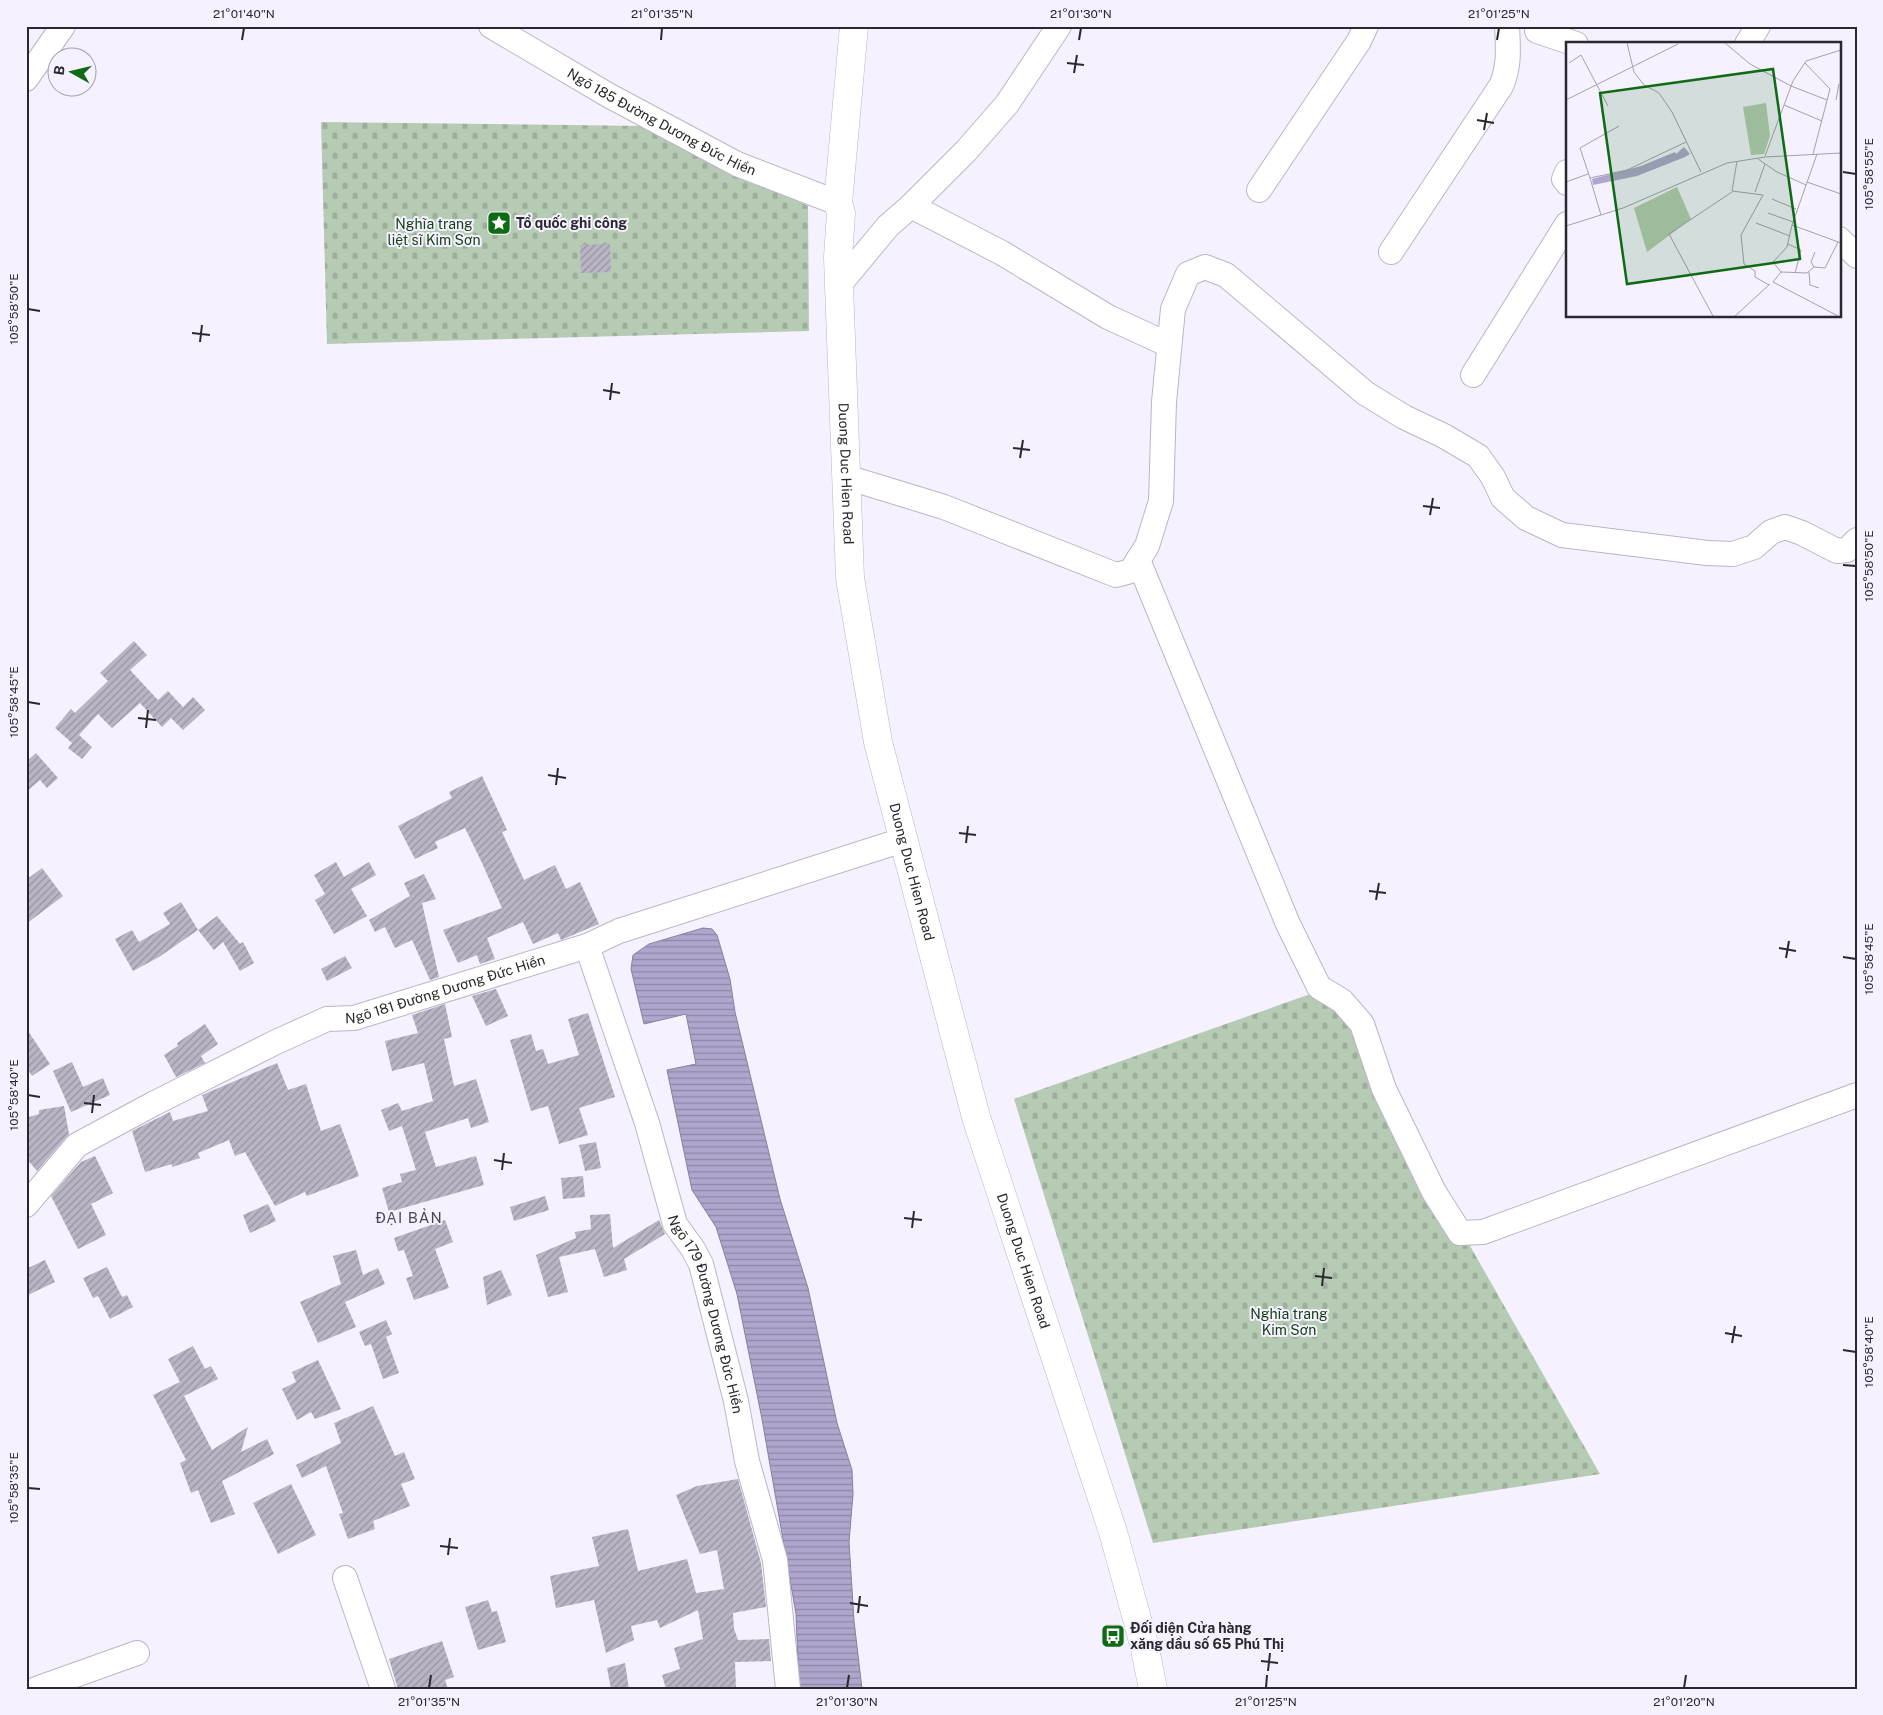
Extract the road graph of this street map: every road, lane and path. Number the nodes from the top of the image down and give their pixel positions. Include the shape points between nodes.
1 (63, 26) edge
2 (491, 26) edge
3 (854, 26) edge
4 (1059, 26) edge
5 (1366, 26) edge
6 (1507, 26) edge
7 (1758, 26) edge
8 (1534, 28) edge
9 (1571, 42) edge
10 (1747, 42) edge
11 (26, 79) edge
12 (1259, 190) dead end
13 (838, 203) junction
14 (911, 206) junction
15 (1566, 226) edge
16 (1840, 240) edge
17 (1391, 252) dead end
18 (1857, 256) edge
19 (839, 285) junction
20 (1169, 345) junction
21 (1473, 375) dead end
22 (846, 477) junction
23 (1857, 540) edge
24 (1138, 560) junction
25 (903, 840) junction
26 (587, 946) junction
27 (1857, 1095) edge
28 (26, 1206) edge
29 (345, 1578) dead end
30 (137, 1653) dead end
31 (36, 1689) edge
32 (383, 1689) edge
33 (788, 1689) edge
34 (1153, 1689) edge

1 - 11 street
2 - 13 street, Ngõ 185 Đường Dương Đức Hiền via 608,95 737,164
3 - 13 highway, Duong Duc Hien Road
4 - 14 street via 1007,104
5 - 12 street
6 - 17 street via 1507,73 1501,86
7 - 10 street
8 - 9 street
13 - 19 highway, Duong Duc Hien Road via 841,213
14 - 19 street via 888,226
14 - 20 street via 1002,254 1108,317
15 - 21 street
16 - 18 street
19 - 22 highway, Duong Duc Hien Road
20 - 23 street via 1173,308 1188,274 1205,267 1226,275 1365,393 1478,456 1503,498 1526,518 1562,534 1733,554 1754,547 1771,532 1785,527 1837,551 1847,550
20 - 24 street via 1161,501 1147,546
22 - 24 street via 944,507 1116,575 1131,571
22 - 25 highway, Duong Duc Hien Road via 850,578 878,742
24 - 27 street via 1292,932 1318,987 1342,1001 1362,1024 1384,1088 1434,1192 1460,1233 1483,1232
25 - 26 street, Ngõ 181 Đường Dương Đức Hiền via 619,931
25 - 34 highway, Duong Duc Hien Road via 976,1117 1113,1532
26 - 28 street, Ngõ 181 Đường Dương Đức Hiền via 354,1018 327,1019 77,1145
26 - 33 street, Ngõ 179 Đường Dương Đức Hiền via 648,1123 675,1224 701,1264 736,1401 747,1460 775,1560
29 - 32 street
30 - 31 street

